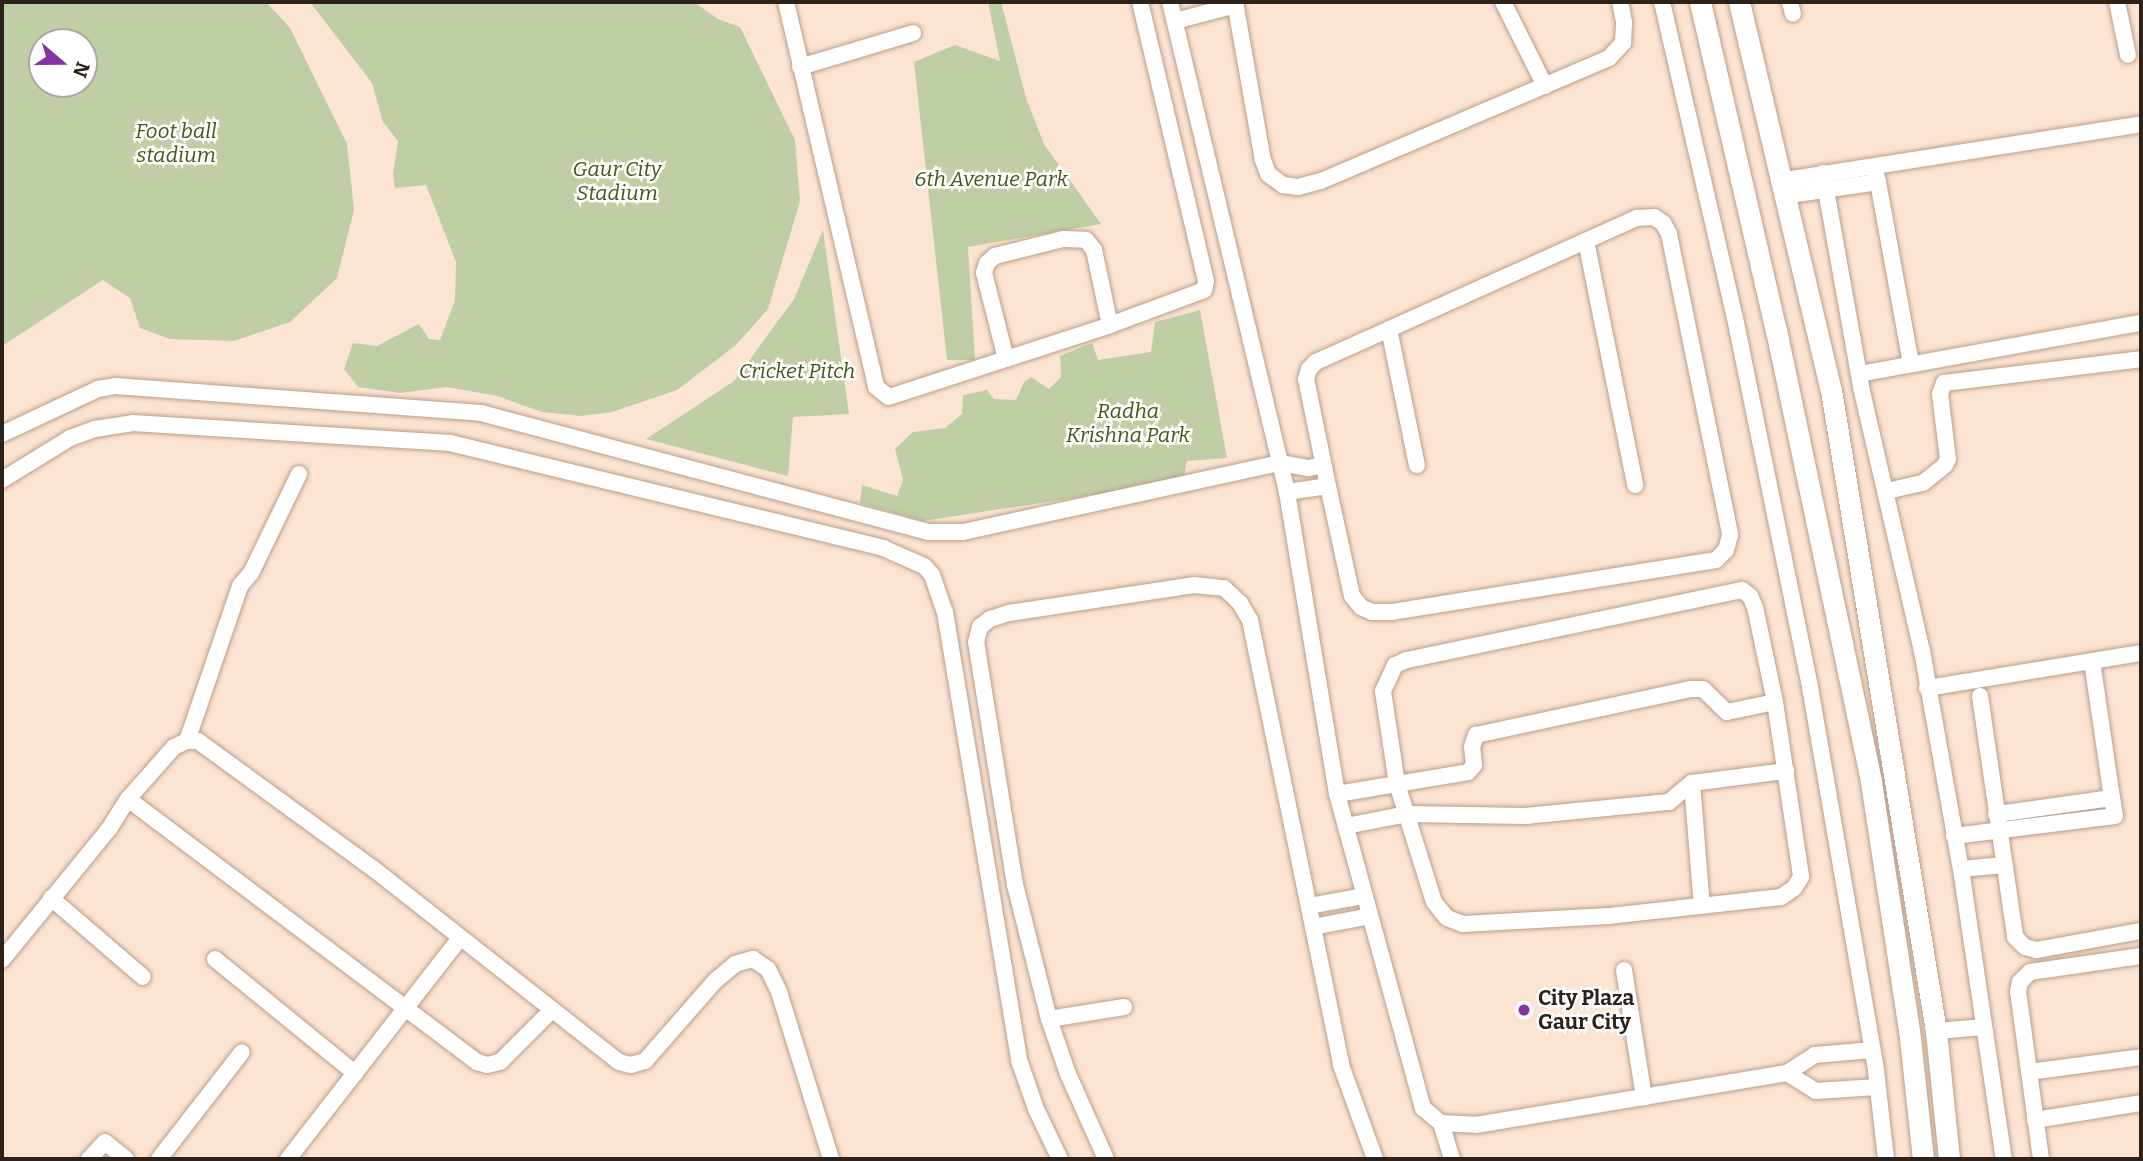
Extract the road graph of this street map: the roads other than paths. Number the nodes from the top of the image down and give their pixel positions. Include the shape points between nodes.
1 (786, 2) edge
2 (1140, 2) edge
3 (1170, 2) edge
4 (1503, 2) edge
5 (1619, 2) edge
6 (1662, 2) edge
7 (1700, 2) edge
8 (1739, 2) edge
9 (2117, 2) edge
10 (1236, 4) edge
11 (1176, 27) junction
12 (913, 33) dead end
13 (1149, 40) junction
14 (1182, 52) junction
15 (2128, 55) dead end
16 (1155, 60) junction
17 (800, 67) junction
18 (1545, 86) junction
19 (2141, 124) edge
20 (1875, 164) junction
21 (1824, 181) junction
22 (1878, 182) junction
23 (1781, 189) junction
24 (1586, 240) junction
25 (2141, 323) edge
26 (1110, 325) junction
27 (1389, 329) junction
28 (1006, 359) junction
29 (2141, 359) edge
30 (1911, 363) junction
31 (1859, 374) junction
32 (2, 434) edge
33 (1280, 463) junction
34 (1324, 465) junction
35 (1417, 465) dead end
36 (299, 474) dead end
37 (2, 480) edge
38 (1328, 485) junction
39 (1635, 485) dead end
40 (1887, 491) junction
41 (1287, 492) junction
42 (2141, 653) edge
43 (2092, 661) junction
44 (1927, 688) junction
45 (1980, 696) dead end
46 (1775, 702) junction
47 (187, 741) junction
48 (1786, 771) junction
49 (1692, 783) junction
50 (1397, 784) junction
51 (1337, 794) junction
52 (2112, 798) junction
53 (128, 799) junction
54 (1407, 814) junction
55 (1996, 814) junction
56 (1346, 826) junction
57 (1998, 831) junction
58 (1954, 836) junction
59 (2004, 865) junction
60 (1961, 869) junction
61 (1364, 896) junction
62 (51, 898) junction
63 (1309, 906) junction
64 (1702, 906) junction
65 (1370, 916) junction
66 (1313, 928) junction
67 (2141, 931) edge
68 (460, 938) junction
69 (2141, 956) edge
70 (2, 960) edge
71 (215, 960) dead end
72 (1624, 970) dead end
73 (143, 977) dead end
74 (1124, 1007) dead end
75 (406, 1008) junction
76 (552, 1010) junction
77 (1049, 1019) junction
78 (1984, 1027) junction
79 (1936, 1031) junction
80 (1872, 1050) junction
81 (242, 1052) dead end
82 (2141, 1057) edge
83 (2029, 1072) junction
84 (355, 1073) junction
85 (1787, 1073) junction
86 (1877, 1087) junction
87 (1644, 1097) junction
88 (2141, 1103) edge
89 (2035, 1120) junction
90 (1441, 1123) junction
91 (89, 1159) edge
92 (126, 1159) edge
93 (159, 1159) edge
94 (288, 1159) edge
95 (831, 1159) edge
96 (1060, 1159) edge
97 (1105, 1159) edge
98 (1375, 1159) edge
99 (1452, 1159) edge
100 (1886, 1159) edge
101 (1923, 1159) edge
102 (1949, 1159) edge
103 (2004, 1159) edge
104 (2040, 1159) edge

1 - 17 street
2 - 13 street
3 - 11 street
4 - 18 street
5 - 18 street via 1623,43 1609,58
6 - 80 street via 1735,318 1810,687
7 - 101 street via 1776,330 1871,782 1910,1038
8 - 23 street
9 - 15 street
10 - 11 street
10 - 18 street via 1264,160 1268,174 1283,185 1298,187 1321,181
11 - 13 street
11 - 14 street
12 - 17 street
13 - 16 street
14 - 16 street
14 - 33 street
16 - 26 street via 1205,290
17 - 28 street via 876,387 889,397
19 - 20 street
20 - 21 street
20 - 22 street
21 - 22 street
21 - 23 street
21 - 31 street
22 - 30 street
23 - 79 street via 1831,390
24 - 27 street
24 - 38 street via 1637,218 1654,217 1669,234 1730,535 1726,550 1716,559 1372,612 1352,596
24 - 39 street
25 - 30 street
26 - 28 street
26 - 28 street via 1094,250 1086,240 1063,239 995,256 986,263 984,273
27 - 34 street via 1309,369 1306,379
27 - 35 street
29 - 40 street via 1944,383 1940,394 1945,465 1923,483
30 - 31 street
31 - 40 street
32 - 33 street via 98,389 114,386 481,413 928,532 963,532
33 - 34 street via 1309,468
33 - 41 street
34 - 38 street
36 - 47 street via 251,573 240,586
37 - 96 street via 71,438 133,423 450,443 883,548 924,566 946,612 1020,1063
38 - 41 street
40 - 44 street
41 - 51 street
42 - 43 street
43 - 44 street
43 - 52 street
44 - 58 street
45 - 55 street
46 - 48 street
46 - 50 street via 1727,712 1703,689 1691,689 1476,735 1474,765 1468,772
46 - 50 street via 1755,607 1742,590 1407,660 1395,665 1383,691
47 - 53 street via 174,747
47 - 68 street via 198,740
48 - 49 street
48 - 64 street via 1801,877 1781,897
49 - 54 street via 1669,802 1635,806 1525,816
49 - 64 street
50 - 51 street
50 - 54 street
51 - 56 street
52 - 55 street
52 - 57 street via 2115,816
53 - 62 street
53 - 75 street
54 - 56 street
54 - 64 street via 1434,902 1447,918 1463,924
55 - 57 street
56 - 61 street
57 - 58 street
57 - 59 street
58 - 60 street
59 - 60 street
59 - 67 street via 2015,937 2025,947 2037,950
60 - 78 street
61 - 63 street
61 - 65 street
62 - 70 street
62 - 73 street
63 - 66 street
63 - 77 street via 1250,620 1224,588 1194,585 990,619 980,627 976,642 1015,885
65 - 66 street
65 - 90 street via 1417,1093 1423,1108
66 - 98 street via 1341,1065
68 - 75 street
68 - 76 street
69 - 83 street via 2030,972 2020,982
71 - 84 street
72 - 87 street
74 - 77 street
75 - 76 street via 487,1065 500,1062
75 - 84 street
76 - 95 street via 619,1062 631,1065 645,1061 715,981 735,964 753,959 768,969 779,992
77 - 97 street
78 - 79 street
78 - 103 street
79 - 102 street
80 - 85 street via 1815,1055
80 - 86 street
81 - 93 street
82 - 83 street
83 - 89 street
84 - 94 street
85 - 86 street via 1816,1091
85 - 87 street
86 - 100 street
87 - 90 street via 1476,1125
88 - 89 street
89 - 104 street
90 - 99 street
91 - 92 street via 105,1142

